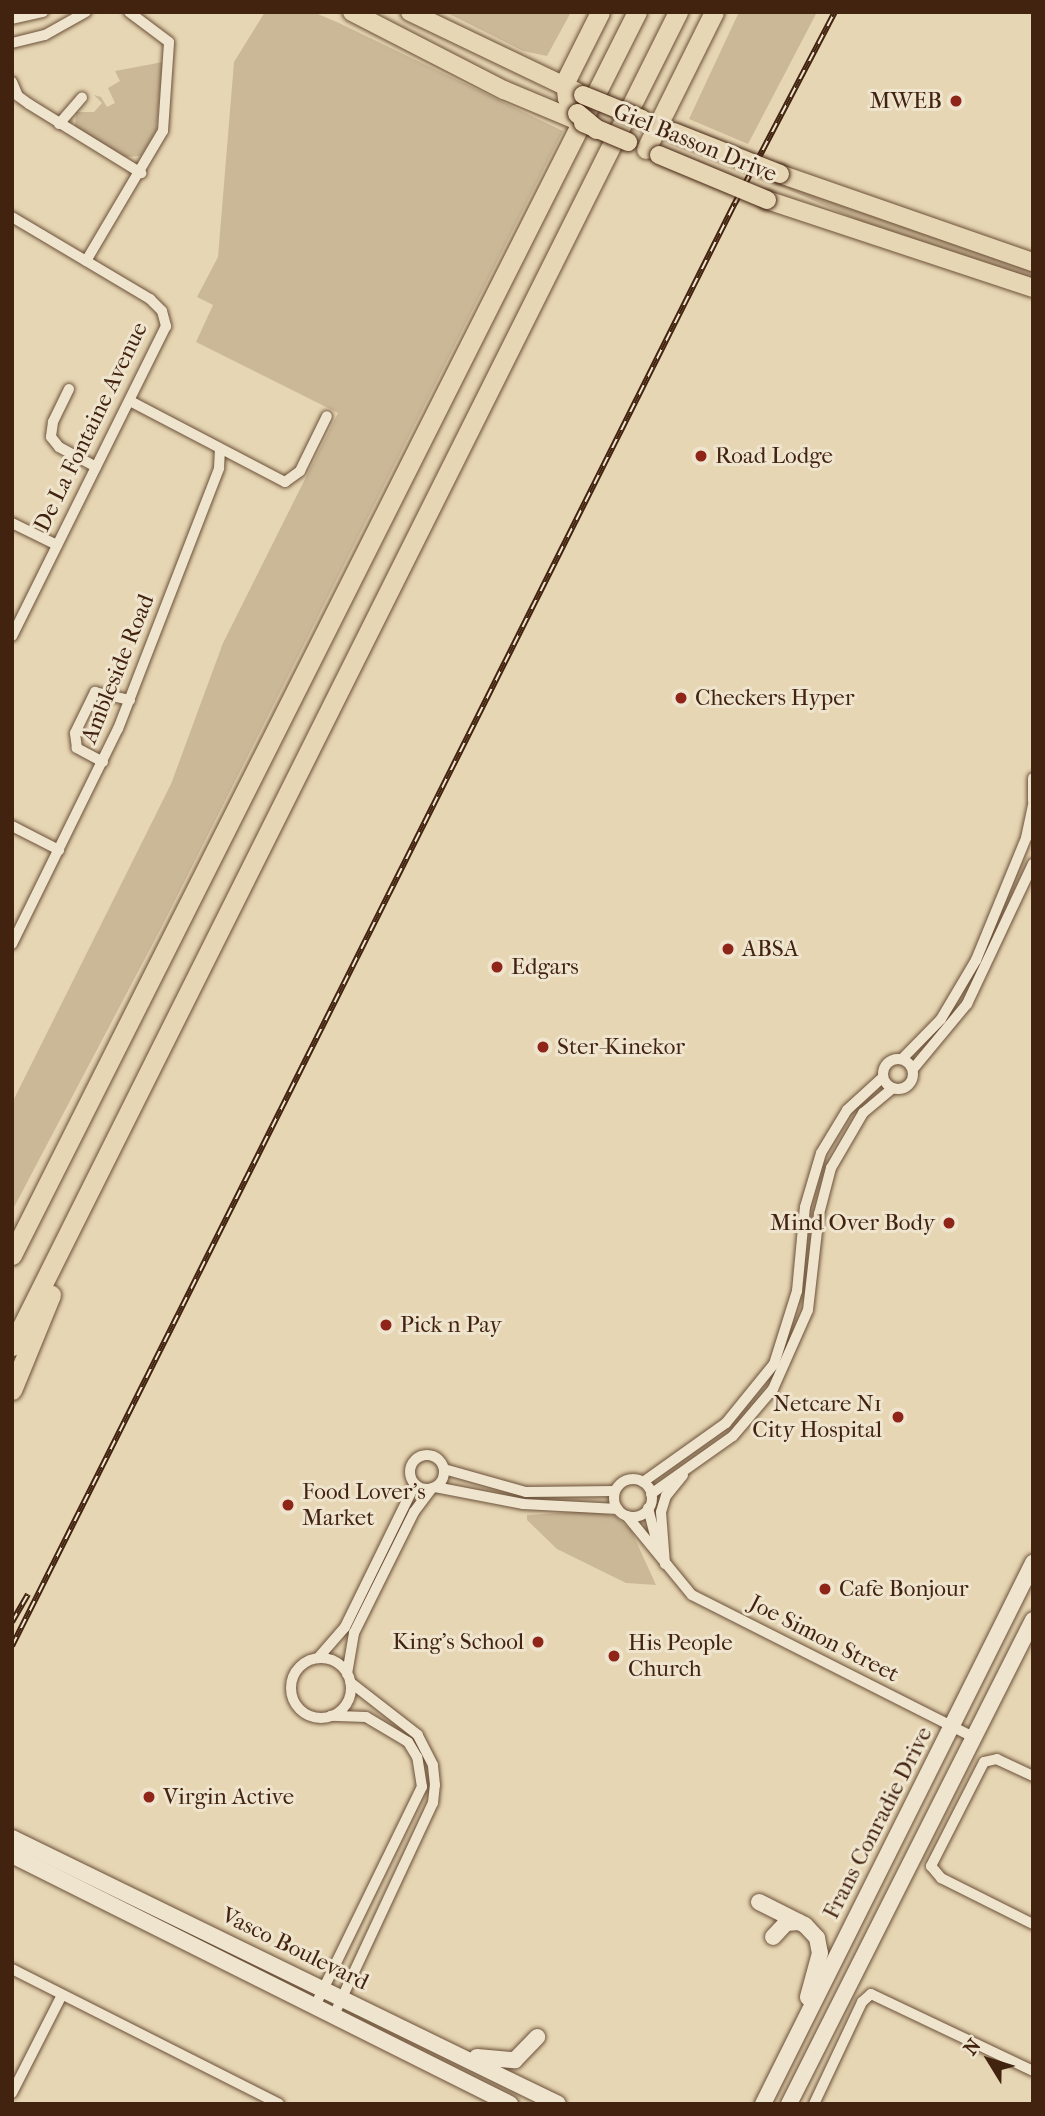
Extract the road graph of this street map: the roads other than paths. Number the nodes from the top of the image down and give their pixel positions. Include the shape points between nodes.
1 (43, 12) edge
2 (86, 12) edge
3 (129, 12) edge
4 (352, 12) edge
5 (410, 12) edge
6 (600, 12) edge
7 (637, 12) edge
8 (678, 12) edge
9 (714, 12) edge
10 (12, 19) edge
11 (12, 43) edge
12 (12, 82) edge
13 (82, 98) dead end
14 (575, 103) junction
15 (59, 124) junction
16 (658, 125) junction
17 (596, 128) joint
18 (644, 149) junction
19 (141, 173) junction
20 (12, 217) edge
21 (86, 261) junction
22 (1033, 261) edge
23 (1033, 288) edge
24 (69, 389) dead end
25 (130, 401) junction
26 (327, 415) dead end
27 (220, 451) junction
28 (96, 467) junction
29 (12, 523) edge
30 (57, 545) junction
31 (12, 636) edge
32 (130, 700) junction
33 (103, 762) junction
34 (1033, 778) edge
35 (1033, 802) edge
36 (12, 826) edge
37 (59, 850) junction
38 (214, 851) junction
39 (1033, 864) edge
40 (13, 941) edge
41 (902, 1059) junction
42 (913, 1069) junction
43 (883, 1077) junction
44 (892, 1089) junction
45 (89, 1192) junction
46 (12, 1230) edge
47 (12, 1255) edge
48 (12, 1346) edge
49 (12, 1390) edge
50 (701, 1459) junction
51 (444, 1469) junction
52 (643, 1482) junction
53 (415, 1484) junction
54 (433, 1488) junction
55 (615, 1491) junction
56 (651, 1494) junction
57 (648, 1508) junction
58 (622, 1512) junction
59 (1033, 1563) edge
60 (666, 1567) junction
61 (1033, 1620) edge
62 (318, 1658) junction
63 (349, 1678) junction
64 (331, 1716) junction
65 (951, 1727) junction
66 (973, 1737) junction
67 (1033, 1776) edge
68 (12, 1838) edge
69 (12, 1856) edge
70 (759, 1902) dead end
71 (799, 1922) junction
72 (1033, 1924) edge
73 (773, 1937) dead end
74 (12, 1969) edge
75 (324, 1989) junction
76 (62, 1995) junction
77 (343, 1997) junction
78 (315, 2006) junction
79 (334, 2015) junction
80 (798, 2033) junction
81 (537, 2037) dead end
82 (461, 2054) junction
83 (1033, 2071) edge
84 (12, 2093) edge
85 (279, 2104) edge
86 (510, 2104) edge
87 (558, 2104) edge
88 (763, 2104) edge
89 (789, 2104) edge
90 (814, 2104) edge

1 - 10 street
2 - 11 street via 45,35
3 - 19 street via 163,34 170,51 163,131
4 - 14 main road, Giel Basson Drive via 504,90
5 - 14 main road, Giel Basson Drive
6 - 14 highway via 569,70
7 - 38 highway via 472,349
8 - 45 highway
9 - 16 highway
12 - 15 street via 18,96
13 - 15 street
14 - 16 main road, Giel Basson Drive, bridge
14 - 17 highway, bridge
15 - 19 street
16 - 18 highway
16 - 22 main road, Giel Basson Drive, bridge via 780,174
17 - 18 main road, Giel Basson Drive, bridge
18 - 23 main road, Giel Basson Drive, bridge via 767,200
19 - 21 street
20 - 21 street
21 - 25 street, De La Fontaine Avenue via 162,311 166,326 161,341
24 - 28 street via 51,437 59,447
25 - 27 street
25 - 28 street, De La Fontaine Avenue
26 - 27 street via 291,481 278,480
27 - 32 street, Ambleside Road via 219,468
28 - 30 street, De La Fontaine Avenue
29 - 30 street
30 - 31 street, De La Fontaine Avenue
32 - 33 street, Ambleside Road
32 - 33 street via 95,692 75,733 77,747
33 - 37 street, Ambleside Road
34 - 35 street
35 - 41 street via 1026,838 976,960 941,1019
36 - 37 street
37 - 40 street, Ambleside Road
38 - 46 highway
38 - 47 highway
39 - 42 street via 967,1004
41 - 42 street
41 - 43 street via 889,1062
42 - 44 street via 909,1086
43 - 44 street
43 - 52 street via 847,1110 821,1153 805,1207 797,1291 774,1364 726,1423
44 - 50 street via 863,1113 831,1168 819,1214 808,1310 785,1369 755,1413
45 - 48 highway
45 - 49 highway
50 - 56 street
50 - 60 street via 666,1496 660,1526
51 - 53 street via 436,1458 421,1457 411,1469
51 - 54 street
51 - 55 street via 526,1492
52 - 55 street via 626,1480
52 - 56 street
53 - 54 street
53 - 62 street via 345,1627
54 - 58 street via 523,1504
54 - 63 street via 414,1512 354,1633
55 - 58 street
56 - 57 street
57 - 58 street via 639,1516
57 - 60 street, Joe Simon Street
58 - 60 street, Joe Simon Street
59 - 65 main road, Frans Conradie Drive
60 - 65 street, Joe Simon Street via 679,1584 707,1604
61 - 66 main road, Frans Conradie Drive
62 - 63 street via 335,1662
62 - 64 street via 297,1670 292,1696 304,1713
63 - 64 street via 344,1706
63 - 77 street via 418,1735 433,1765 435,1785 433,1803
64 - 75 street via 366,1717 394,1731 417,1757 422,1787
65 - 66 street, Joe Simon Street
65 - 80 main road, Frans Conradie Drive
66 - 89 main road, Frans Conradie Drive
67 - 72 street via 997,1759 984,1762 933,1859 933,1870 941,1878
68 - 75 main road, Vasco Boulevard
69 - 78 main road, Vasco Boulevard
70 - 71 main road
71 - 73 main road via 786,1923
71 - 80 main road via 815,1934 820,1953
74 - 76 street
75 - 77 main road, Vasco Boulevard
75 - 78 street
76 - 84 street
76 - 85 street
77 - 79 street
77 - 82 main road, Vasco Boulevard
78 - 79 main road, Vasco Boulevard
79 - 86 main road, Vasco Boulevard
80 - 88 main road, Frans Conradie Drive
81 - 82 main road via 526,2053 512,2060
82 - 87 main road, Vasco Boulevard
83 - 90 street via 871,1994 862,2002

